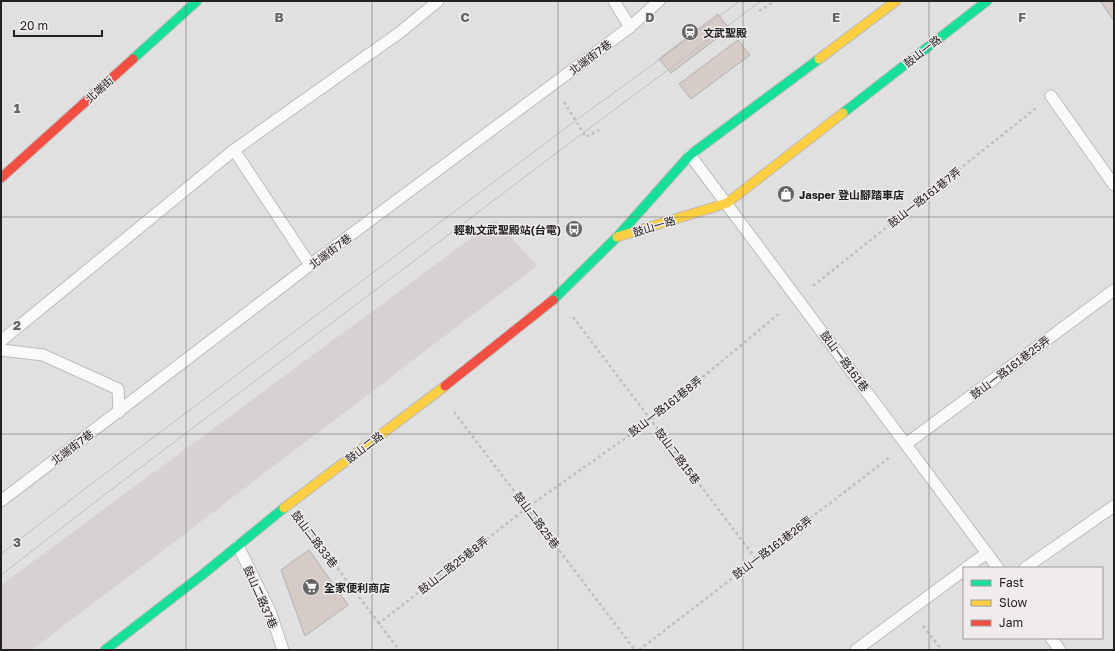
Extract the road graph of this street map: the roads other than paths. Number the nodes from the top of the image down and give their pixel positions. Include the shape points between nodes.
1 (197, 1) edge
2 (438, 1) edge
3 (614, 1) edge
4 (659, 1) edge
5 (896, 1) edge
6 (987, 1) edge
7 (630, 27) junction
8 (1051, 96) road end
9 (234, 150) junction
10 (690, 155) junction
11 (1, 178) edge
12 (1114, 185) edge
13 (727, 203) junction
14 (617, 237) junction
15 (310, 265) junction
16 (1114, 290) edge
17 (1, 340) edge
18 (1, 350) edge
19 (118, 412) junction
20 (906, 444) junction
21 (1, 500) edge
22 (1114, 506) edge
23 (238, 546) junction
24 (987, 553) junction
25 (968, 567) edge
26 (997, 567) edge
27 (1026, 567) edge
28 (963, 570) edge
29 (1052, 639) edge
30 (105, 650) edge
31 (283, 650) edge
32 (856, 650) edge
33 (1060, 650) edge

1 - 11 street, 北端街
2 - 9 lane via 399,33
3 - 7 lane
4 - 7 lane, 北端街7巷
5 - 10 street, 鼓山一路
6 - 13 street, 鼓山一路
7 - 15 lane, 北端街7巷
8 - 12 lane
9 - 15 lane
9 - 17 lane
10 - 13 lane, 鼓山一路161巷
10 - 14 street, 鼓山一路
13 - 14 street, 鼓山一路
13 - 20 lane, 鼓山一路161巷
14 - 23 street, 鼓山二路 via 558,296
15 - 19 lane, 北端街7巷
16 - 20 lane, 鼓山一路161巷25弄
18 - 19 lane via 43,355 118,389
19 - 21 lane, 北端街7巷
20 - 24 lane, 鼓山一路161巷
22 - 27 lane
23 - 30 street, 鼓山二路
23 - 31 lane, 鼓山二路37巷 via 270,611
24 - 25 lane
24 - 26 lane, 鼓山一路161巷
28 - 32 lane
29 - 33 lane

